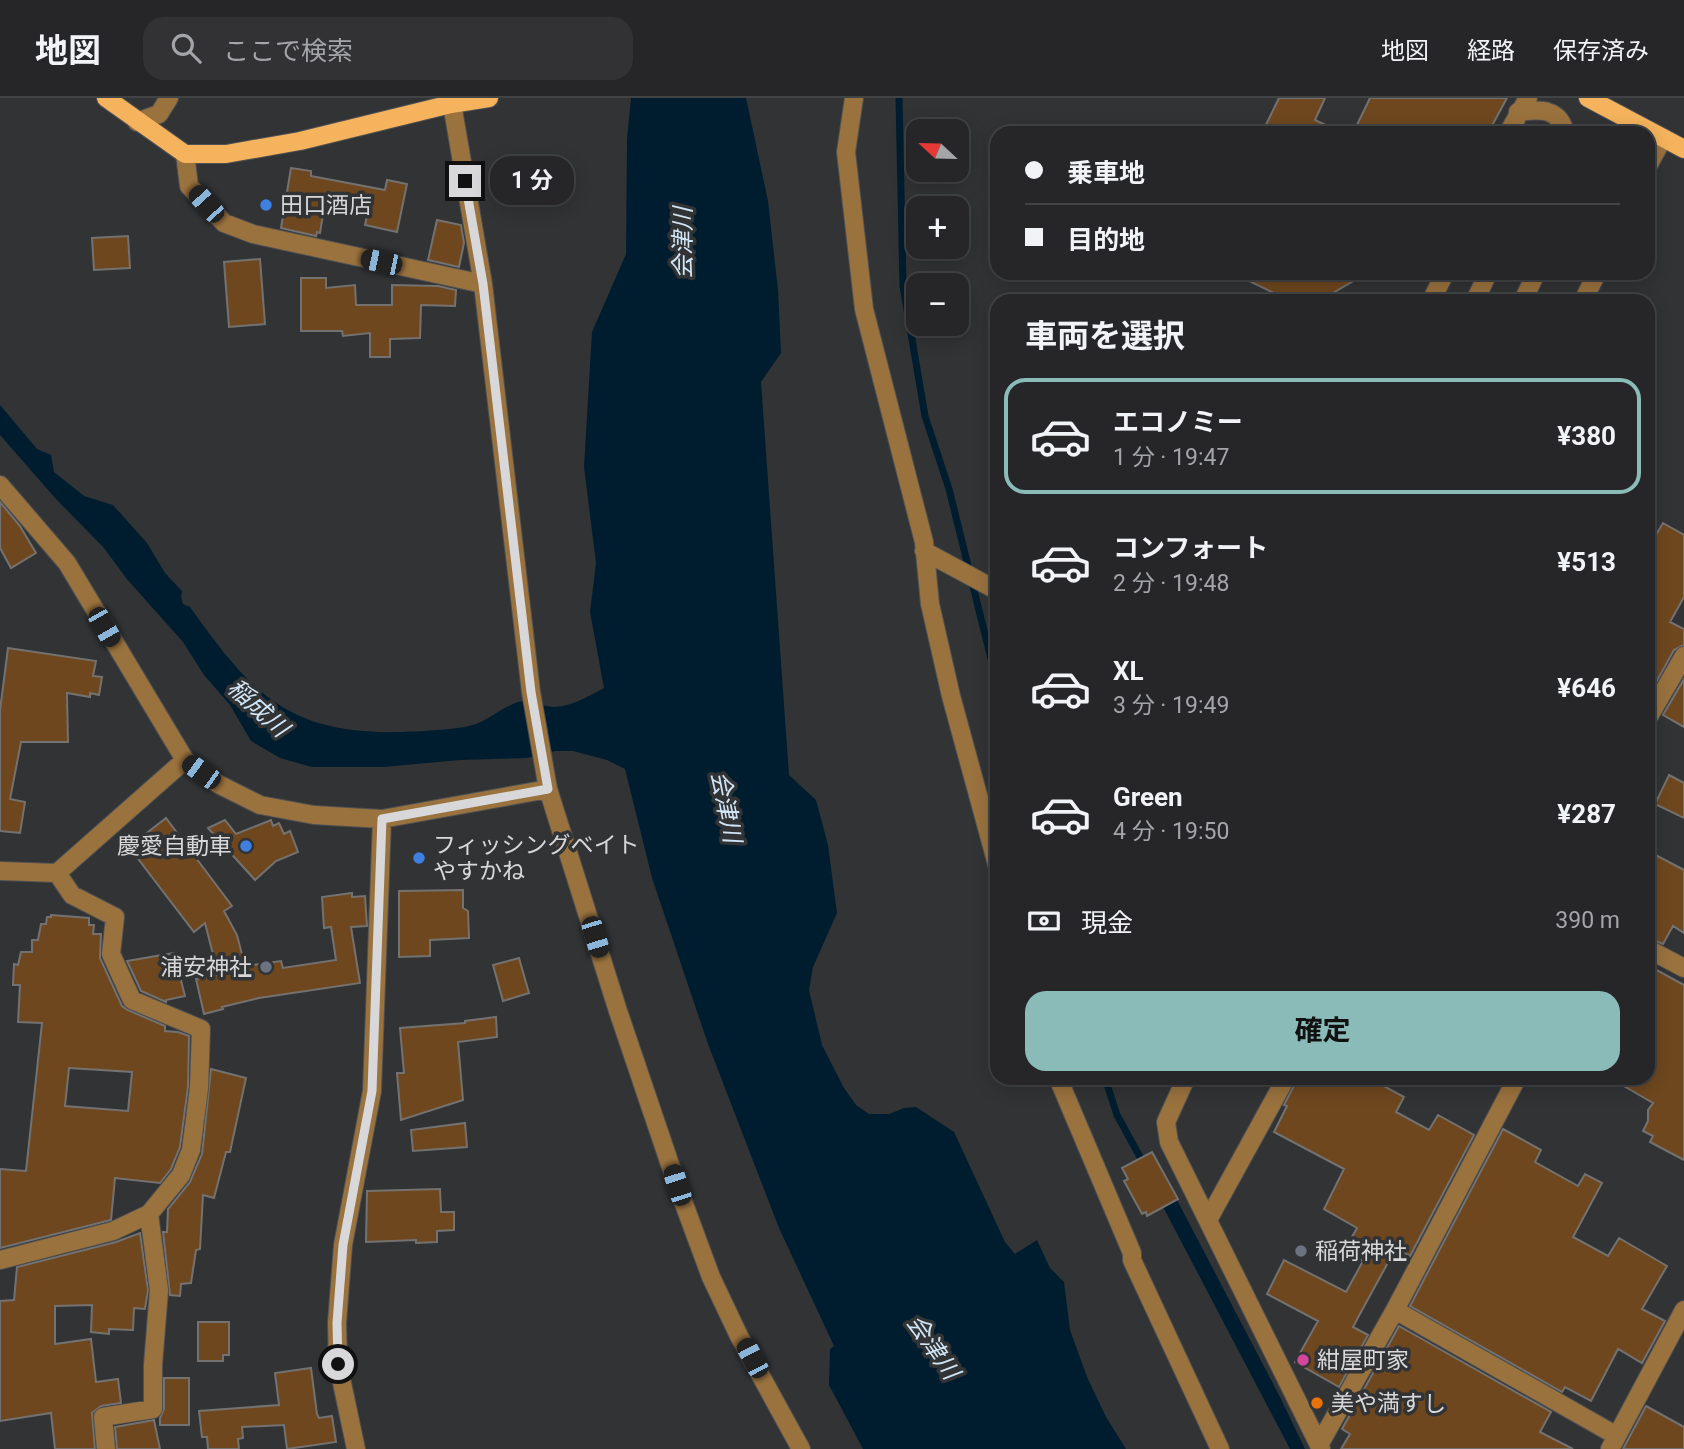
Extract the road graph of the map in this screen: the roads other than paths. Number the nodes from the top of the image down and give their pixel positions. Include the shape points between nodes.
1 (106, 98) edge
2 (169, 98) edge
3 (489, 98) edge
4 (854, 98) edge
5 (1588, 98) edge
6 (451, 101) edge
7 (1523, 105) edge
8 (137, 122) junction
9 (1512, 126) edge
10 (1563, 126) edge
11 (1640, 126) edge
12 (1655, 134) edge
13 (1663, 138) junction
14 (1684, 149) edge
15 (1655, 153) edge
16 (185, 154) junction
17 (483, 284) junction
18 (0, 485) edge
19 (924, 551) junction
20 (990, 587) edge
21 (1684, 656) edge
22 (1655, 706) edge
23 (185, 760) junction
24 (548, 789) junction
25 (382, 819) junction
26 (990, 837) edge
27 (0, 871) edge
28 (57, 873) junction
29 (1655, 954) edge
30 (1684, 968) edge
31 (1061, 1085) edge
32 (1183, 1085) edge
33 (1282, 1085) edge
34 (1513, 1085) edge
35 (149, 1214) junction
36 (1208, 1220) junction
37 (0, 1260) edge
38 (1395, 1310) junction
39 (1684, 1310) edge
40 (1677, 1339) edge
41 (1613, 1443) edge
42 (105, 1444) edge
43 (1320, 1447) edge
44 (356, 1449) edge
45 (801, 1449) edge
46 (1220, 1449) edge

1 - 8 main road
2 - 8 street via 159,114
3 - 6 main road
4 - 19 street via 846,152 864,309
5 - 11 main road
6 - 16 main road via 300,141 226,154
6 - 17 street
7 - 9 street
7 - 10 street via 1557,115
8 - 16 main road
12 - 13 main road
13 - 14 main road
13 - 15 street
16 - 17 street via 190,186 224,223 253,234
17 - 24 street via 531,692
18 - 23 street via 66,564
19 - 20 street
19 - 26 street via 930,604
21 - 22 street
23 - 25 street via 260,806
23 - 28 street
24 - 25 street
24 - 45 street via 711,1277
25 - 44 street via 372,1091 343,1245 337,1323 338,1364
27 - 28 street
28 - 35 street via 72,895 115,917 111,954 132,1000 201,1029 191,1150 181,1175
29 - 30 street
31 - 46 street via 1132,1260
32 - 36 street via 1166,1122 1169,1142
33 - 36 street
34 - 38 street
35 - 37 street via 113,1231
35 - 42 street via 159,1290 153,1409 103,1417
36 - 43 street
38 - 41 street
38 - 43 street
39 - 40 street
40 - 41 street

